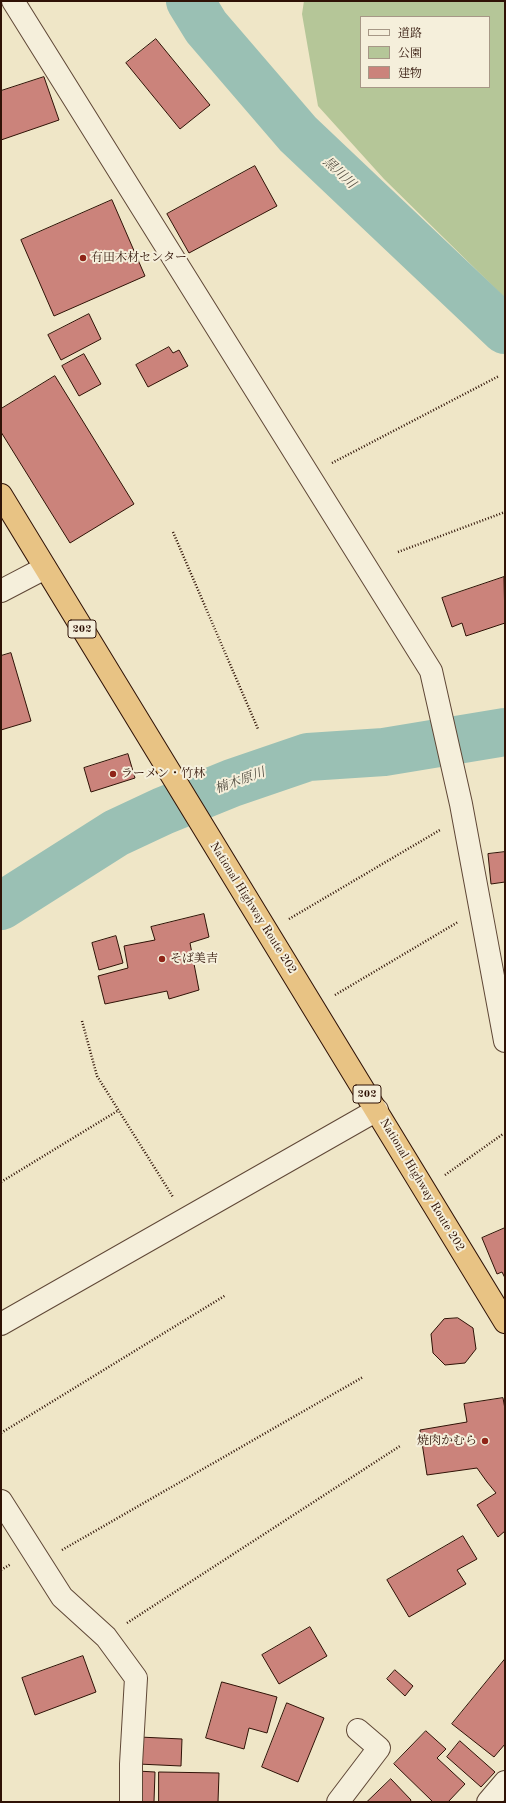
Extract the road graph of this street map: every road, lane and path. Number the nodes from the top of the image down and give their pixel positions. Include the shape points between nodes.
1 (13, 1) edge
2 (499, 376) dead end
3 (332, 463) dead end
4 (1, 495) edge
5 (505, 512) edge
6 (173, 532) dead end
7 (398, 552) dead end
8 (45, 568) junction
9 (1, 591) edge
10 (258, 729) dead end
11 (443, 828) dead end
12 (289, 919) dead end
13 (459, 922) dead end
14 (335, 996) dead end
15 (82, 1021) dead end
16 (505, 1041) edge
17 (118, 1110) junction
18 (377, 1110) junction
19 (503, 1134) dead end
20 (443, 1176) dead end
21 (1, 1182) edge
22 (174, 1199) dead end
23 (226, 1295) dead end
24 (505, 1322) edge
25 (1, 1324) edge
26 (363, 1377) dead end
27 (1, 1433) edge
28 (400, 1446) dead end
29 (1, 1501) edge
30 (56, 1553) dead end
31 (123, 1625) dead end
32 (358, 1730) dead end
33 (505, 1782) edge
34 (131, 1802) edge
35 (338, 1802) edge
36 (488, 1802) edge

1 - 16 street via 430,671 461,804
2 - 3 path
4 - 8 highway, National Highway Route 202 / 202
5 - 7 path
6 - 10 path
8 - 9 street
8 - 18 highway, National Highway Route 202 / 202
11 - 12 path
13 - 14 path
15 - 17 path via 97,1076
17 - 21 path
17 - 22 path
18 - 24 highway, National Highway Route 202 / 202
18 - 25 street
19 - 20 path
23 - 27 path
26 - 30 path
28 - 31 path
29 - 34 street via 62,1598 106,1637 136,1678
32 - 35 street via 379,1748
33 - 36 street

